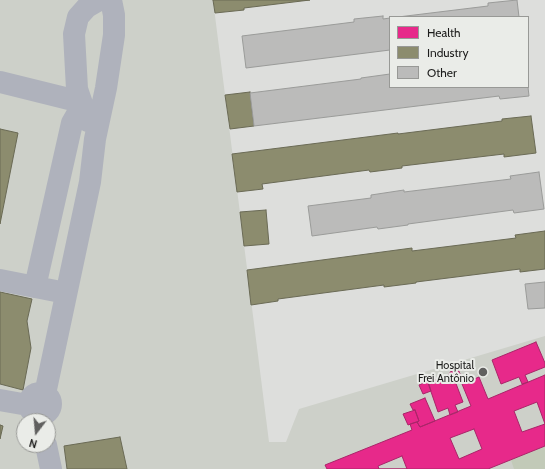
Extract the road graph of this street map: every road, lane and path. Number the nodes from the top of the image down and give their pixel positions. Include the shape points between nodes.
1 (99, 0) edge
2 (111, 0) edge
3 (0, 82) edge
4 (82, 105) junction
5 (95, 139) junction
6 (0, 280) edge
7 (35, 286) junction
8 (66, 293) junction
9 (0, 400) edge
10 (39, 409) edge
11 (48, 453) edge
12 (51, 469) edge

1 - 4 lane via 87,7 78,17 74,34 77,89
2 - 5 lane via 114,35
3 - 4 lane
4 - 5 lane
4 - 7 lane via 72,123
5 - 8 lane via 90,182
6 - 7 lane
7 - 8 lane
8 - 10 lane
9 - 10 lane
11 - 12 lane

